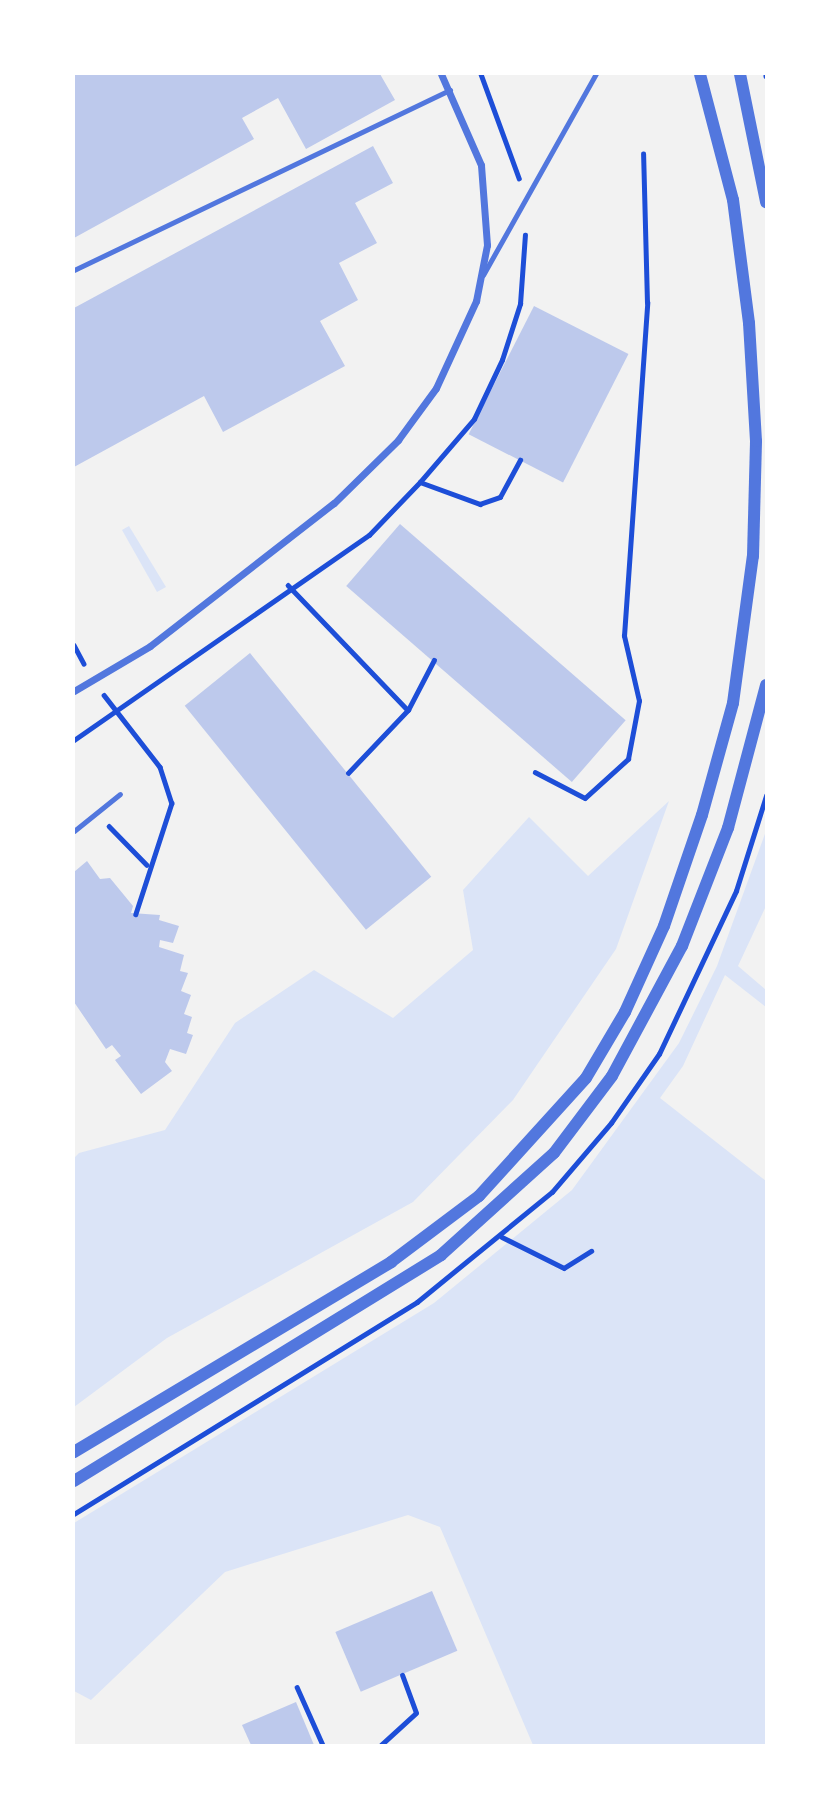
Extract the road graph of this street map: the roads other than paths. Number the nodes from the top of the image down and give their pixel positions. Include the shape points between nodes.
1 (442, 74) edge
2 (596, 74) edge
3 (700, 74) edge
4 (740, 74) edge
5 (450, 90) junction
6 (766, 202) edge
7 (74, 270) edge
8 (482, 276) junction
9 (766, 685) edge
10 (74, 691) edge
11 (120, 794) dead end
12 (74, 831) edge
13 (74, 1452) edge
14 (74, 1481) edge

1 - 5 street
2 - 8 lane via 523,212
3 - 13 street via 733,200 749,323 756,441 753,556 733,703 702,815 664,926 625,1012 586,1077 479,1196 391,1262
4 - 6 street
5 - 7 lane
5 - 8 street via 481,165 487,207
8 - 10 street via 436,388 379,461 334,503 96,682
9 - 14 street via 728,828 682,946 612,1076 554,1153 441,1255
11 - 12 lane

